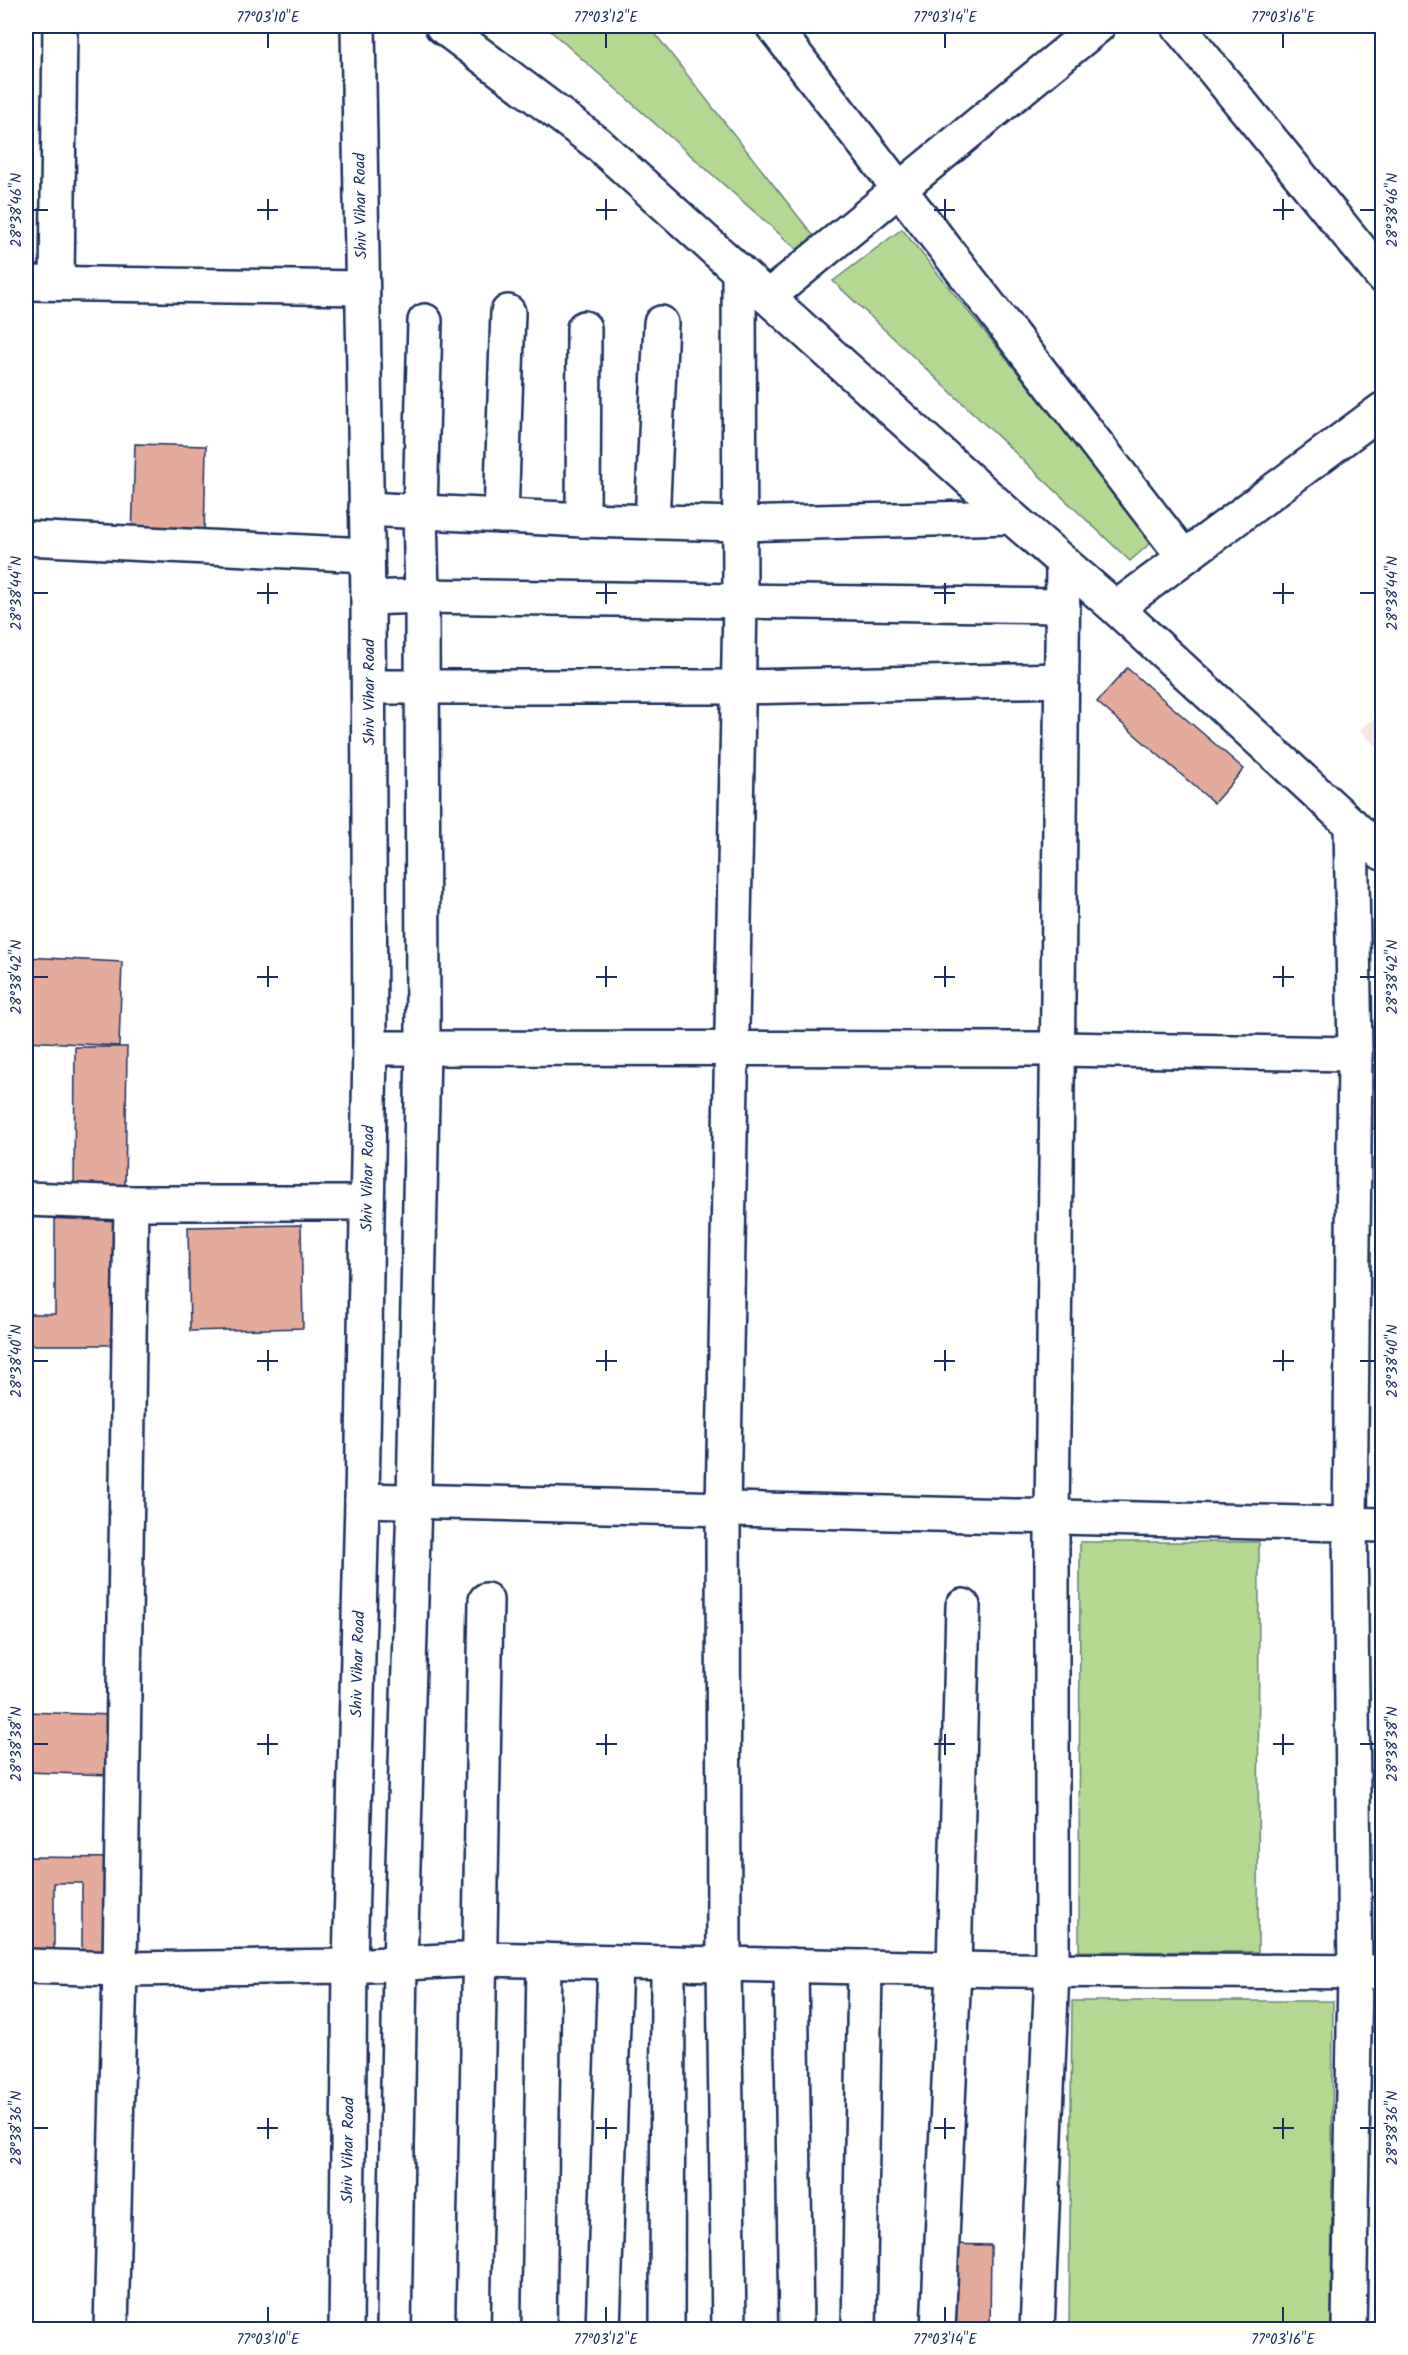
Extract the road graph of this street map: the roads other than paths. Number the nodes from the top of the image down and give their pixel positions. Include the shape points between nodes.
1 (60, 26) edge
2 (358, 26) edge
3 (442, 26) edge
4 (773, 26) edge
5 (1098, 26) edge
6 (1178, 26) edge
7 (898, 190) junction
8 (739, 272) junction
9 (1383, 276) edge
10 (41, 283) edge
11 (362, 288) junction
12 (768, 297) junction
13 (508, 312) dead end
14 (425, 321) dead end
15 (660, 323) dead end
16 (584, 328) dead end
17 (1383, 410) edge
18 (366, 509) junction
19 (420, 511) junction
20 (501, 516) junction
21 (1011, 517) junction
22 (582, 520) junction
23 (652, 522) junction
24 (740, 524) junction
25 (26, 538) edge
26 (366, 555) junction
27 (1184, 557) junction
28 (1063, 564) junction
29 (422, 596) junction
30 (368, 598) junction
31 (740, 601) junction
32 (1063, 606) junction
33 (1116, 608) junction
34 (1062, 680) junction
35 (421, 686) junction
36 (369, 687) junction
37 (738, 687) junction
38 (1351, 824) junction
39 (1383, 853) edge
40 (370, 1048) junction
41 (423, 1048) junction
42 (730, 1049) junction
43 (1058, 1049) junction
44 (1355, 1054) junction
45 (26, 1199) edge
46 (131, 1203) junction
47 (368, 1203) junction
48 (362, 1500) junction
49 (414, 1501) junction
50 (723, 1509) junction
51 (1052, 1517) junction
52 (1350, 1524) junction
53 (1383, 1525) edge
54 (486, 1600) dead end
55 (963, 1606) dead end
56 (481, 1959) junction
57 (544, 1960) junction
58 (615, 1962) junction
59 (668, 1963) junction
60 (400, 1964) junction
61 (724, 1964) junction
62 (791, 1965) junction
63 (26, 1966) edge
64 (350, 1966) junction
65 (865, 1967) junction
66 (120, 1969) junction
67 (954, 1969) junction
68 (1052, 1970) junction
69 (1369, 1972) edge
70 (111, 2330) edge
71 (346, 2330) edge
72 (394, 2330) edge
73 (473, 2330) edge
74 (539, 2330) edge
75 (603, 2330) edge
76 (667, 2330) edge
77 (729, 2330) edge
78 (796, 2330) edge
79 (859, 2330) edge
80 (938, 2330) edge
81 (1037, 2330) edge
82 (1349, 2330) edge

1 - 10 street
2 - 11 street, Shiv Vihar Road
3 - 8 street via 597,143
4 - 7 street
5 - 7 street
6 - 9 street
7 - 12 street
7 - 27 street
8 - 12 street
8 - 24 street
10 - 11 street
11 - 18 street, Shiv Vihar Road
12 - 21 street
13 - 20 street
14 - 19 street
15 - 23 street
16 - 22 street
17 - 27 street
18 - 19 street
18 - 26 street, Shiv Vihar Road
19 - 20 street
19 - 29 street
20 - 22 street
21 - 24 street
21 - 28 street
22 - 23 street
23 - 24 street
24 - 31 street
25 - 26 street
26 - 30 street, Shiv Vihar Road
27 - 33 street
28 - 32 street
28 - 33 street
29 - 30 street
29 - 31 street
29 - 35 street
30 - 36 street, Shiv Vihar Road
31 - 32 street
31 - 37 street
32 - 34 street
33 - 38 street
34 - 37 street
34 - 43 street
35 - 36 street
35 - 37 street
35 - 41 street
36 - 40 street, Shiv Vihar Road
37 - 42 street
38 - 39 street
38 - 44 street
40 - 41 street
40 - 47 street, Shiv Vihar Road
41 - 42 street
41 - 49 street
42 - 43 street
42 - 50 street
43 - 44 street
43 - 51 street
44 - 52 street
45 - 46 street
46 - 47 street
46 - 66 street
47 - 48 street, Shiv Vihar Road
48 - 49 street
48 - 64 street, Shiv Vihar Road
49 - 50 street
49 - 60 street
50 - 51 street
50 - 61 street
51 - 52 street
51 - 68 street
52 - 53 street
52 - 69 street
54 - 56 street
55 - 67 street
56 - 57 street
56 - 60 street
56 - 73 street
57 - 58 street
57 - 74 street
58 - 59 street
58 - 75 street
59 - 61 street
59 - 76 street
60 - 64 street
60 - 72 street
61 - 62 street
61 - 77 street
62 - 65 street
62 - 78 street
63 - 66 street
64 - 66 street
64 - 71 street, Shiv Vihar Road
65 - 67 street
65 - 79 street
66 - 70 street
67 - 68 street
67 - 80 street
68 - 69 street
68 - 81 street
69 - 82 street

